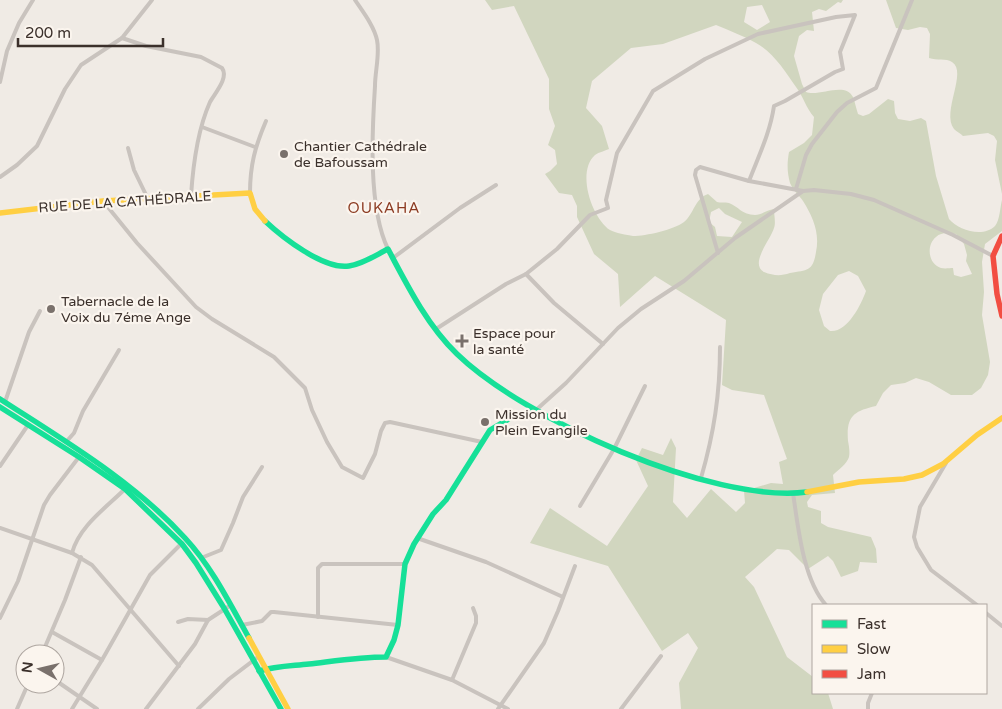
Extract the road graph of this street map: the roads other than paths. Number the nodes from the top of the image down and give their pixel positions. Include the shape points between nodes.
1 (33, 0) edge
2 (152, 0) edge
3 (355, 0) edge
4 (912, 0) edge
5 (122, 38) junction
6 (0, 82) edge
7 (266, 121) dead end
8 (202, 127) junction
9 (255, 147) junction
10 (128, 148) dead end
11 (0, 177) edge
12 (749, 181) junction
13 (496, 185) dead end
14 (796, 189) junction
15 (803, 190) junction
16 (250, 193) junction
17 (191, 196) junction
18 (148, 199) junction
19 (103, 201) junction
20 (0, 213) edge
21 (1002, 236) edge
22 (388, 249) junction
23 (718, 252) junction
24 (992, 256) junction
25 (392, 258) junction
26 (526, 274) junction
27 (40, 311) dead end
28 (1002, 316) edge
29 (436, 329) junction
30 (603, 344) junction
31 (720, 347) dead end
32 (119, 350) dead end
33 (645, 386) dead end
34 (2, 400) edge
35 (0, 407) edge
36 (536, 410) junction
37 (1002, 418) edge
38 (28, 425) junction
39 (66, 442) junction
40 (482, 442) junction
41 (614, 449) junction
42 (79, 457) junction
43 (947, 461) junction
44 (0, 466) edge
45 (262, 467) dead end
46 (701, 478) junction
47 (127, 487) junction
48 (793, 493) junction
49 (580, 506) dead end
50 (0, 528) edge
51 (417, 538) junction
52 (32, 539) junction
53 (184, 542) junction
54 (72, 553) junction
55 (81, 557) junction
56 (201, 558) junction
57 (405, 564) junction
58 (575, 566) dead end
59 (563, 597) junction
60 (825, 604) edge
61 (976, 604) edge
62 (231, 605) junction
63 (131, 608) junction
64 (224, 608) junction
65 (473, 608) dead end
66 (987, 613) edge
67 (318, 617) junction
68 (0, 618) edge
69 (208, 620) junction
70 (178, 622) dead end
71 (242, 625) junction
72 (398, 625) junction
73 (1002, 626) edge
74 (52, 632) junction
75 (47, 644) edge
76 (661, 656) dead end
77 (386, 657) junction
78 (256, 659) junction
79 (102, 660) junction
80 (179, 666) junction
81 (265, 669) junction
82 (258, 671) junction
83 (452, 680) junction
84 (65, 687) edge
85 (24, 694) edge
86 (872, 694) edge
87 (79, 696) junction
88 (202, 705) junction
89 (500, 707) edge
90 (17, 709) edge
91 (72, 709) edge
92 (97, 709) edge
93 (146, 709) edge
94 (198, 709) edge
95 (206, 709) edge
96 (281, 709) edge
97 (288, 709) edge
98 (508, 709) edge
99 (621, 709) edge
100 (868, 709) edge

1 - 6 street via 6,50
2 - 5 street
3 - 22 street via 378,43 374,189
4 - 14 street via 876,88 837,112 806,155
5 - 8 street via 194,56 222,68 225,76
5 - 11 street via 80,65 36,146 17,166
7 - 9 street
8 - 9 street
8 - 17 street
9 - 16 street
10 - 18 street
12 - 14 street
12 - 23 street via 705,168 696,170 697,186
12 - 26 street via 764,147 774,106 843,69 840,52 855,15 758,34 705,59 652,91 617,153 606,200 608,208 590,215 557,249
13 - 25 street
14 - 15 street
15 - 23 street
15 - 24 street via 851,194 874,200
16 - 17 street, RUE DE LA CATHÉDRALE
16 - 22 street via 259,216 330,264 350,266
17 - 18 street, RUE DE LA CATHÉDRALE
18 - 19 street, RUE DE LA CATHÉDRALE
19 - 20 street, RUE DE LA CATHÉDRALE
19 - 40 street via 196,307 274,357 305,388 312,410 342,467 363,478 375,454 381,431 390,422
21 - 24 street
22 - 25 street
23 - 30 street via 684,281 641,308
24 - 28 street
25 - 29 street
26 - 29 street
26 - 30 street via 554,303
27 - 34 street
29 - 36 street via 457,354 490,381
30 - 36 street
31 - 46 street via 717,407
32 - 39 street via 83,411 74,434
33 - 41 street
34 - 39 street
35 - 38 street
36 - 40 street via 500,422
36 - 41 street
37 - 43 street
38 - 42 street
38 - 44 street
39 - 47 street
40 - 51 street via 446,500
41 - 46 street
41 - 49 street
42 - 47 street
42 - 52 street via 50,495
43 - 48 street via 929,473 908,478 861,481
43 - 61 street via 920,507 914,536 931,570
45 - 56 street via 243,497 221,550
46 - 48 street via 727,485
47 - 53 street via 154,507
47 - 54 street via 83,531
48 - 60 street via 804,556 816,592
50 - 52 street
51 - 57 street
51 - 59 street via 486,562
52 - 54 street
52 - 68 street via 13,593
53 - 56 street
53 - 63 street via 150,575
53 - 64 street
54 - 55 street
55 - 63 street
55 - 74 street
56 - 62 street
57 - 67 street via 322,564 318,568
57 - 72 street
58 - 59 street
59 - 89 street via 544,643
62 - 64 street
62 - 71 street
63 - 79 street
63 - 80 street
64 - 69 street
64 - 78 street
65 - 83 street via 476,623
66 - 73 street
67 - 71 street via 271,612 262,621
67 - 72 street
69 - 70 street
69 - 80 street
71 - 78 street
72 - 77 street
74 - 75 street
74 - 79 street
76 - 99 street
77 - 81 street
77 - 83 street
78 - 81 street
78 - 82 street
78 - 88 street
79 - 87 street
80 - 93 street
81 - 82 street
81 - 97 street
82 - 96 street
83 - 89 street
84 - 87 street
85 - 90 street
86 - 100 street
87 - 91 street
87 - 92 street
88 - 94 street
88 - 95 street
89 - 98 street

